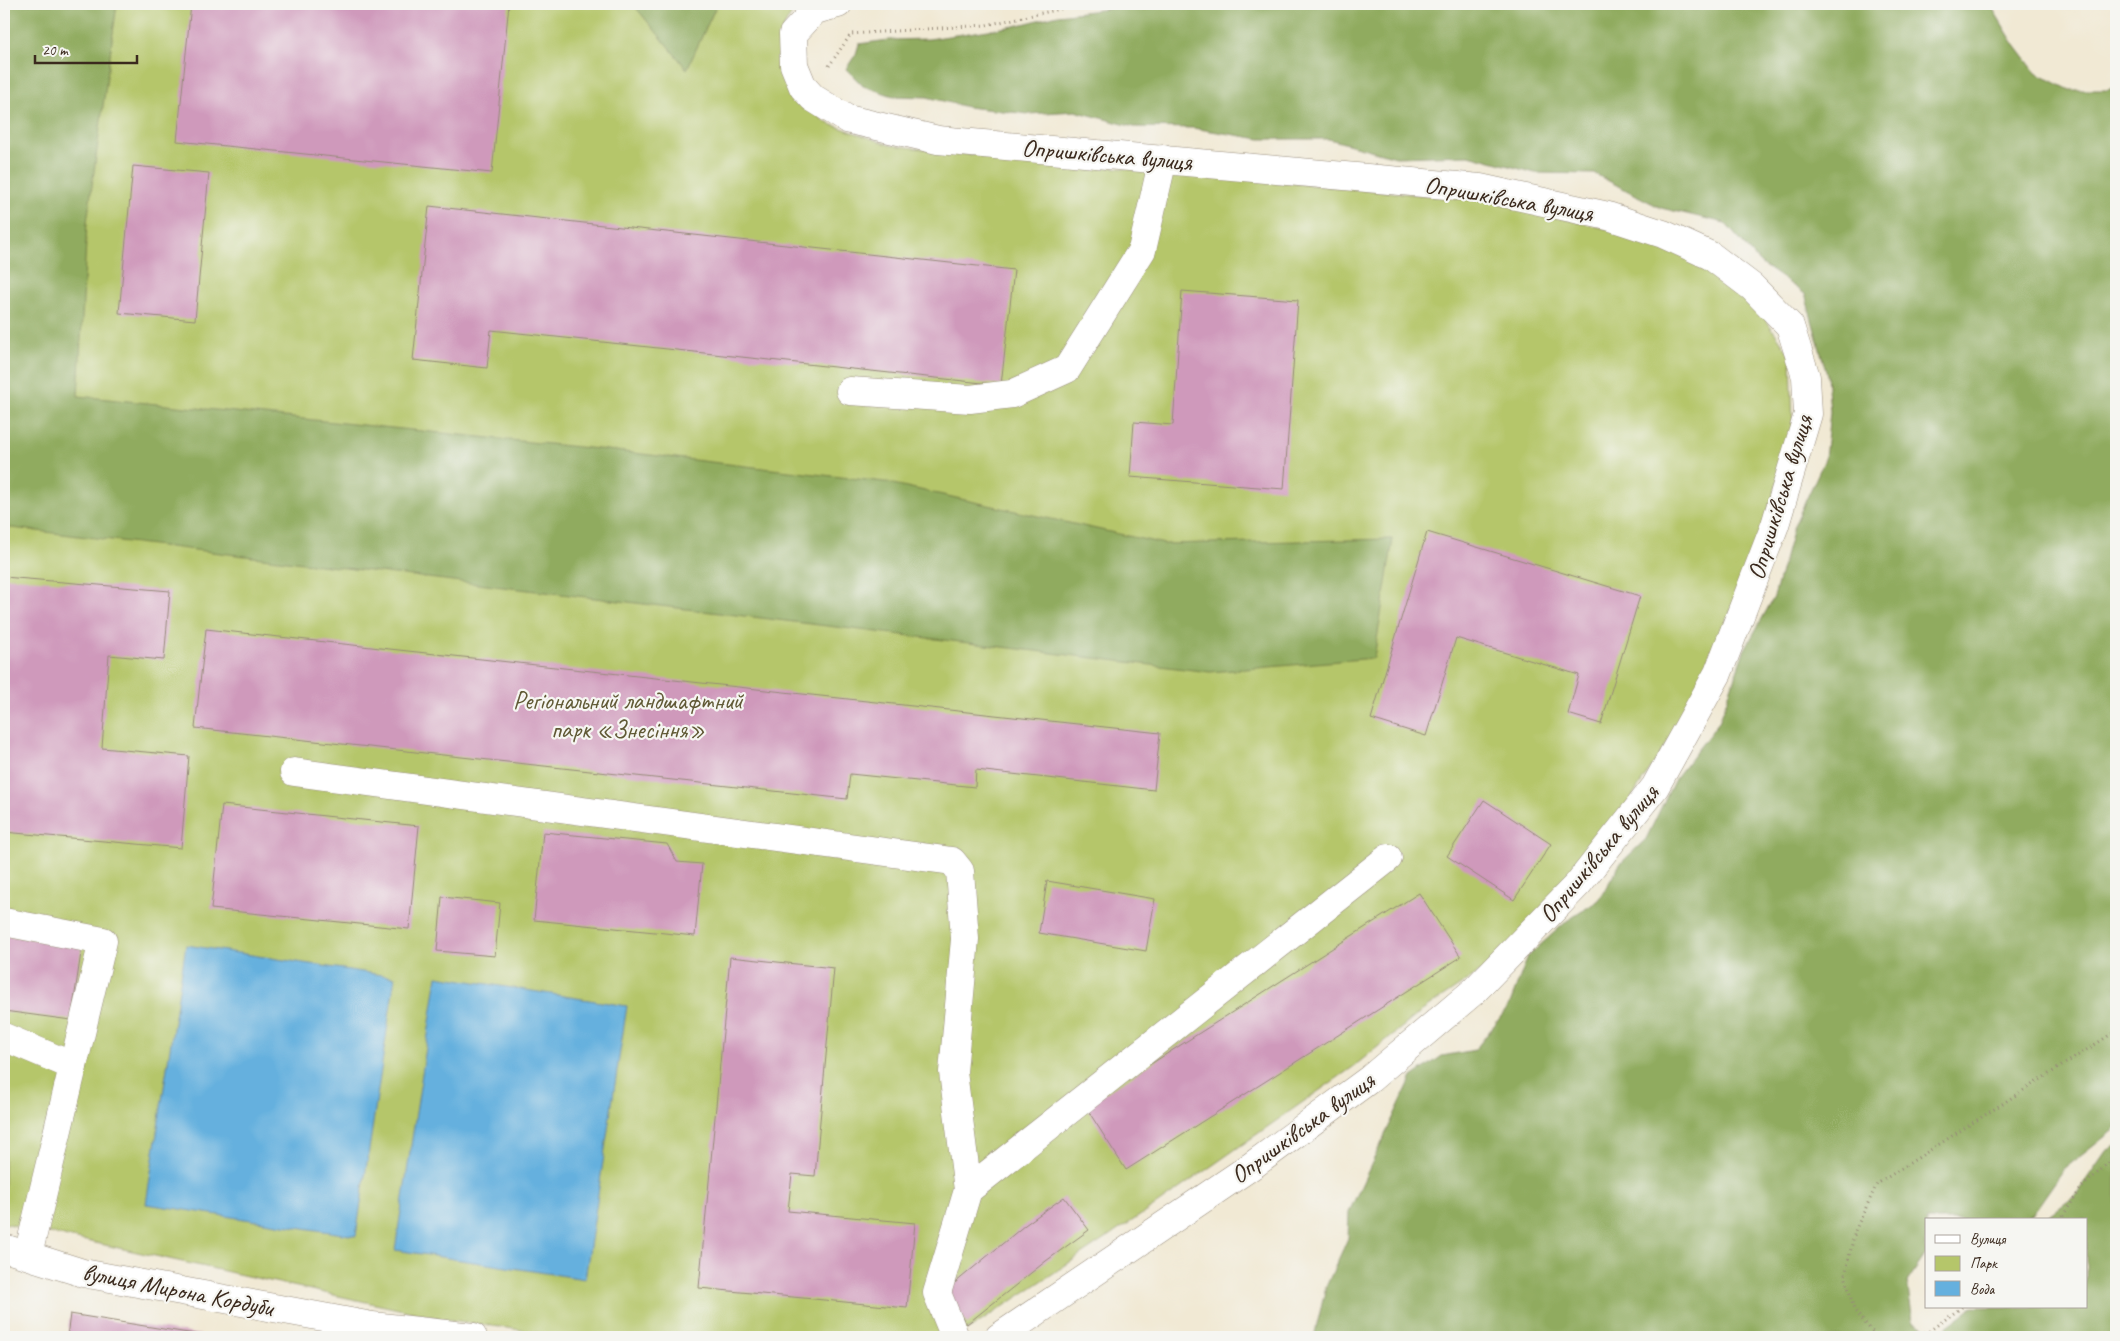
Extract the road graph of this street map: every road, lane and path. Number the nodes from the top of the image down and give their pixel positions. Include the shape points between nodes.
1 (838, 4) edge
2 (1163, 159) junction
3 (850, 391) dead end
4 (294, 772) dead end
5 (1388, 858) dead end
6 (4, 922) edge
7 (2116, 1031) edge
8 (4, 1037) edge
9 (73, 1066) junction
10 (2116, 1156) edge
11 (968, 1190) junction
12 (2061, 1218) edge
13 (16, 1252) edge
14 (1961, 1308) edge
15 (400, 1333) edge
16 (1876, 1336) edge
17 (473, 1337) edge
18 (955, 1337) edge
19 (999, 1337) edge

1 - 2 main road, Опришківська вулиця via 815,10 793,34 794,65 803,87 813,98 847,118 938,140
2 - 3 main road via 1142,250 1066,369 1012,394 970,399
2 - 19 main road, Опришківська вулиця via 1480,188 1608,216 1663,234 1711,256 1752,287 1790,326 1806,377 1808,414 1775,525 1718,673 1655,787 1578,884 1474,991 1370,1079 1253,1165
4 - 11 main road via 952,861 960,871 965,939 953,1072
5 - 11 main road
6 - 9 main road via 103,941
7 - 16 path via 1878,1184 1854,1231 1845,1275 1854,1310
8 - 9 main road
9 - 13 main road
10 - 12 path via 2082,1187
11 - 18 main road via 937,1292
13 - 15 main road, вулиця Мирона Кордуби via 83,1273
14 - 16 path via 1928,1332
15 - 17 main road, вулиця Мирона Кордуби

